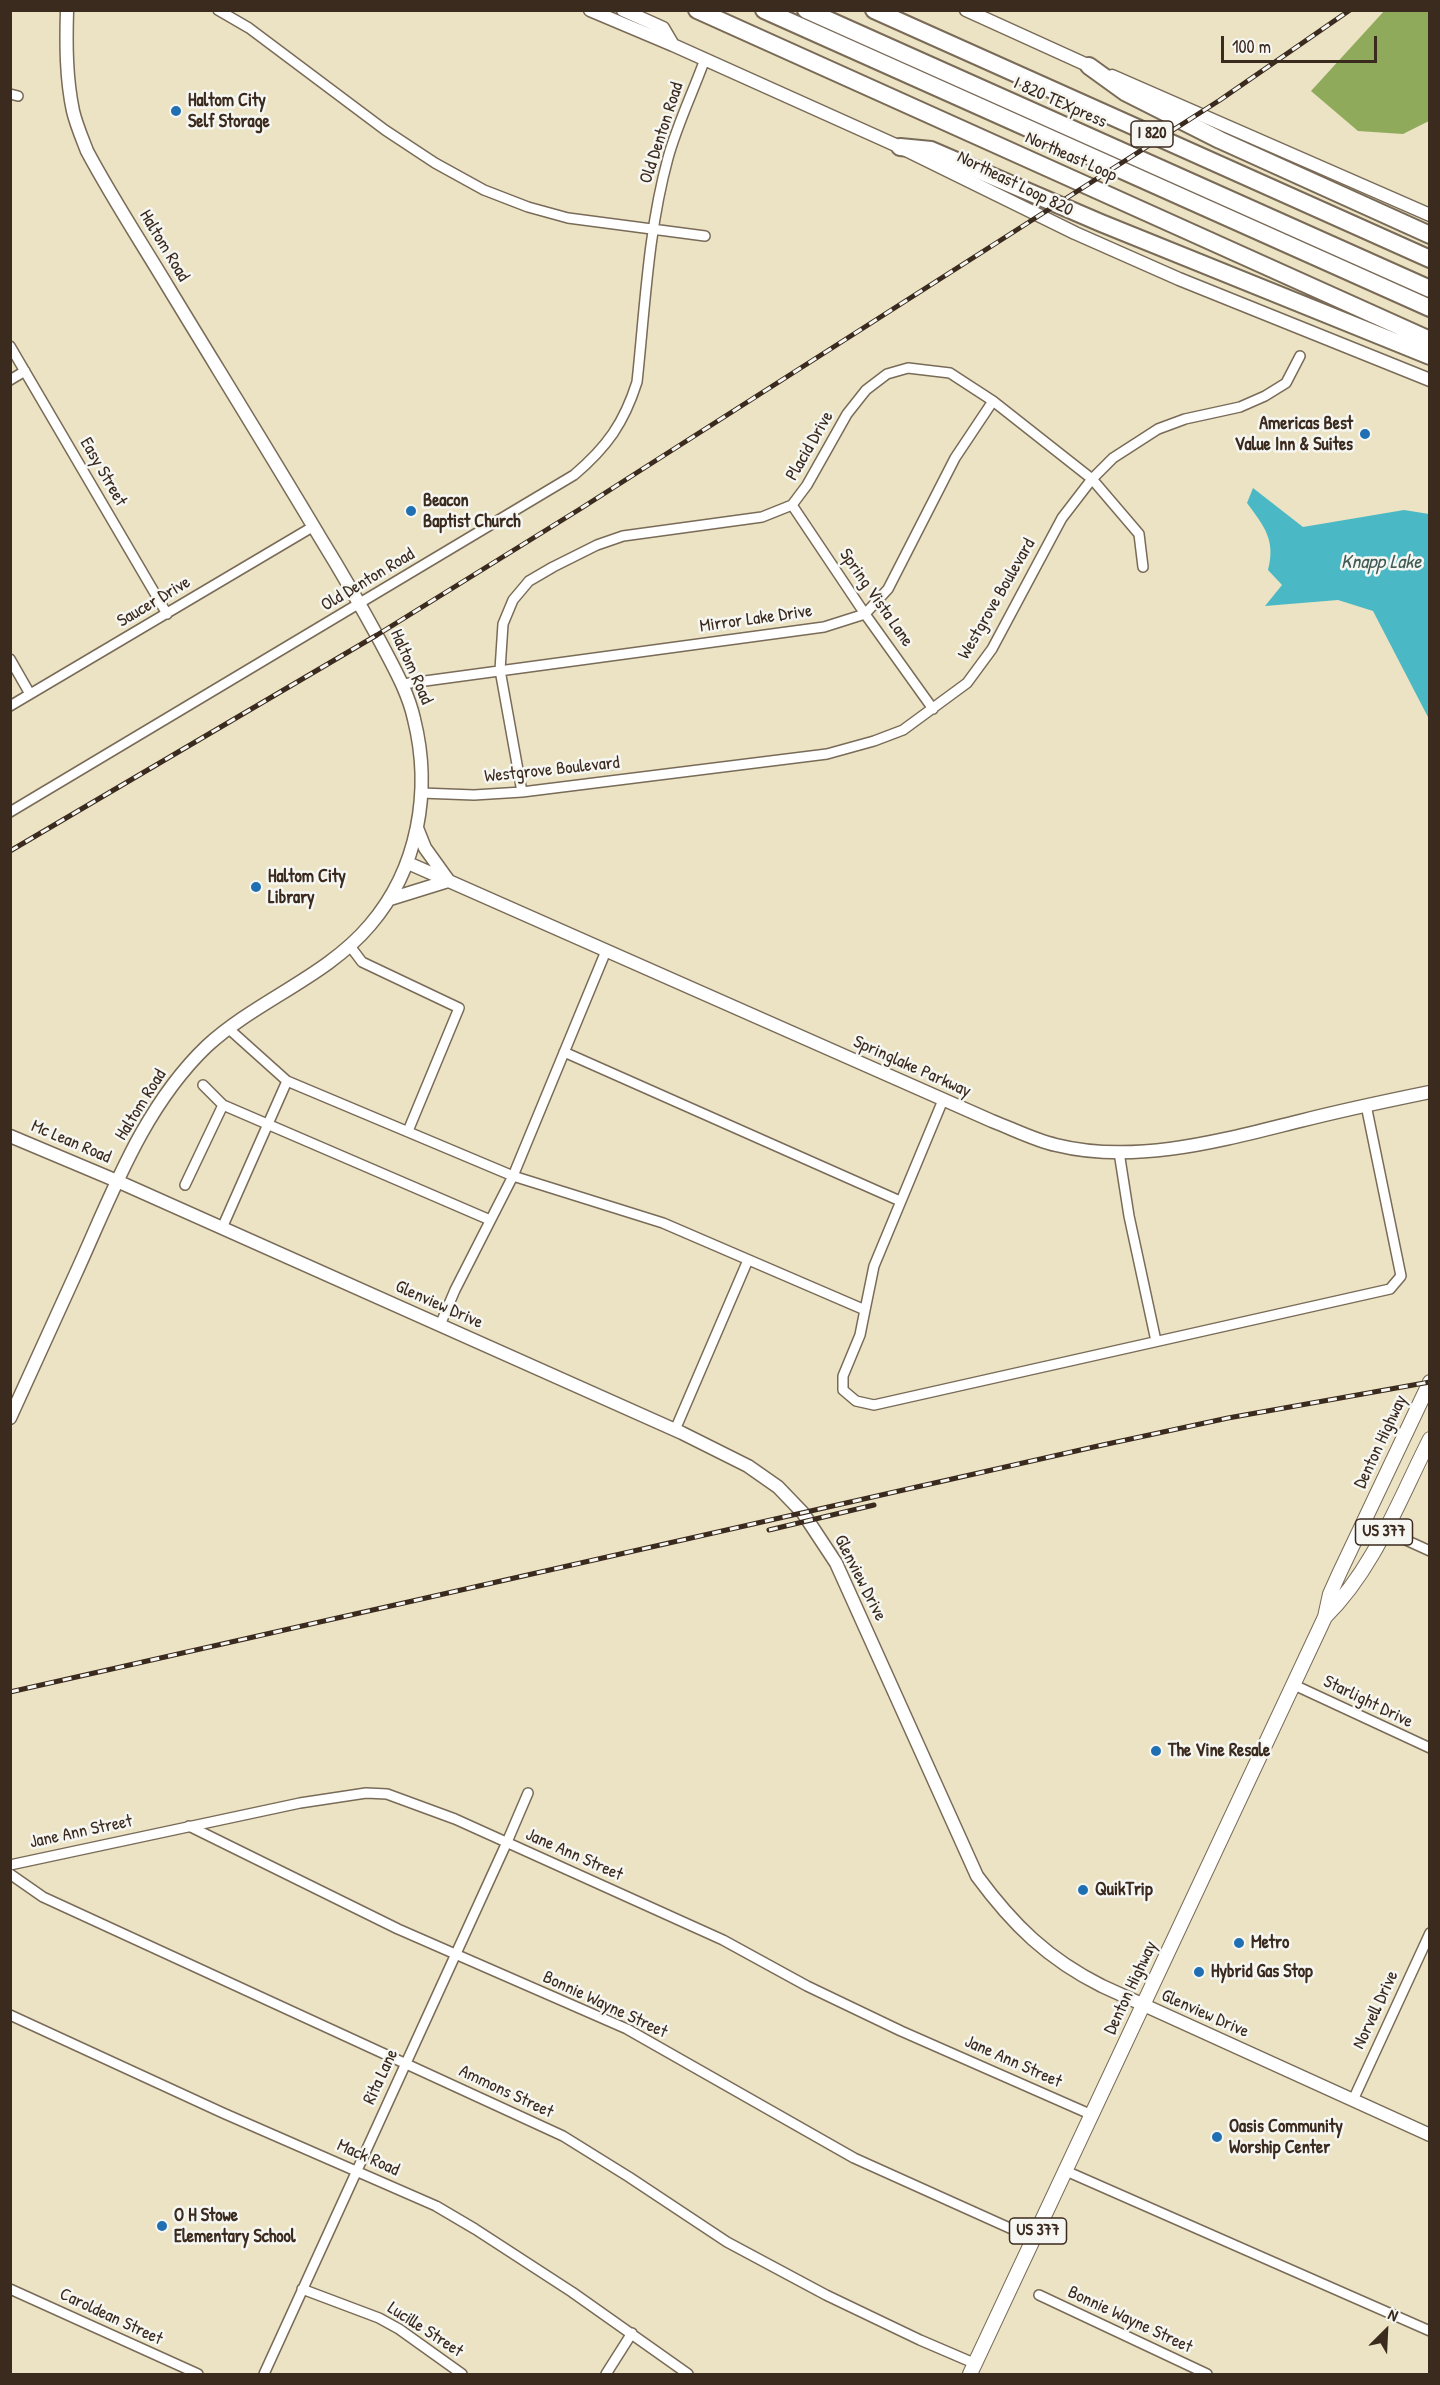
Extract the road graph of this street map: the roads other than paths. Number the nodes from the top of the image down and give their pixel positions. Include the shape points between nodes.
1 (67, 10) edge
2 (219, 10) edge
3 (590, 10) edge
4 (623, 10) edge
5 (697, 10) edge
6 (764, 10) edge
7 (806, 10) edge
8 (874, 10) edge
9 (966, 10) edge
10 (673, 45) junction
11 (705, 59) junction
12 (1089, 66) junction
13 (900, 147) junction
14 (1430, 215) edge
15 (653, 230) junction
16 (705, 236) dead end
17 (1430, 236) edge
18 (1430, 259) edge
19 (1430, 289) edge
20 (1430, 308) edge
21 (1430, 340) edge
22 (10, 346) edge
23 (1300, 356) dead end
24 (1430, 356) edge
25 (25, 371) junction
26 (10, 380) edge
27 (1430, 380) edge
28 (993, 401) junction
29 (1092, 479) junction
30 (792, 505) junction
31 (314, 526) junction
32 (1143, 567) dead end
33 (360, 605) junction
34 (167, 614) junction
35 (865, 614) junction
36 (10, 659) edge
37 (500, 670) junction
38 (403, 684) junction
39 (30, 694) junction
40 (10, 705) edge
41 (933, 709) junction
42 (522, 792) junction
43 (422, 793) junction
44 (10, 812) edge
45 (417, 828) junction
46 (408, 863) junction
47 (448, 881) junction
48 (390, 899) junction
49 (350, 946) junction
50 (606, 951) junction
51 (229, 1029) junction
52 (564, 1052) junction
53 (286, 1081) junction
54 (203, 1085) dead end
55 (1430, 1092) edge
56 (943, 1100) junction
57 (223, 1105) junction
58 (1366, 1105) junction
59 (268, 1124) junction
60 (408, 1131) junction
61 (10, 1136) edge
62 (1119, 1152) junction
63 (513, 1176) junction
64 (117, 1181) junction
65 (185, 1185) dead end
66 (900, 1201) junction
67 (490, 1220) junction
68 (222, 1228) junction
69 (748, 1260) junction
70 (865, 1310) junction
71 (440, 1325) junction
72 (1156, 1341) junction
73 (1430, 1382) edge
74 (10, 1418) edge
75 (675, 1430) junction
76 (1430, 1439) edge
77 (1364, 1521) junction
78 (1384, 1531) junction
79 (1430, 1551) edge
80 (1325, 1617) junction
81 (1292, 1684) junction
82 (1430, 1748) edge
83 (528, 1793) dead end
84 (189, 1826) junction
85 (507, 1842) junction
86 (10, 1865) edge
87 (10, 1874) edge
88 (1430, 1933) edge
89 (454, 1955) junction
90 (1143, 2005) junction
91 (13, 2016) edge
92 (10, 2027) edge
93 (406, 2063) junction
94 (1353, 2100) junction
95 (1092, 2115) junction
96 (1430, 2135) edge
97 (356, 2171) junction
98 (1066, 2171) junction
99 (1034, 2239) junction
100 (10, 2289) edge
101 (302, 2289) junction
102 (1038, 2295) dead end
103 (1430, 2331) edge
104 (632, 2333) junction
105 (973, 2369) edge
106 (198, 2374) edge
107 (264, 2374) edge
108 (462, 2374) edge
109 (606, 2374) edge
110 (688, 2374) edge
111 (1207, 2374) edge

1 - 31 main road, Haltom Road via 68,77 73,112 87,151
2 - 15 street via 385,130 484,190 568,218
3 - 10 main road, Northeast Loop 820
4 - 10 main road via 663,28
5 - 21 highway, Northeast Loop
6 - 20 highway, I 820 TEXpress
7 - 19 highway, I 820 TEXpress
8 - 18 highway, I 820
9 - 12 main road
10 - 11 main road, Northeast Loop 820
11 - 13 main road, Northeast Loop 820
11 - 15 street, Old Denton Road via 669,155
12 - 14 main road
12 - 17 highway via 1125,92 1220,140
13 - 24 highway via 932,150
13 - 27 main road, Northeast Loop 820 via 1179,279
15 - 16 street
15 - 33 street, Old Denton Road via 637,382 614,434 598,455 574,475
22 - 25 street, Easy Street
23 - 29 street, Westgrove Boulevard via 1286,383 1265,396 1158,429 1113,458
25 - 26 street
25 - 34 street, Easy Street
28 - 29 street, Placid Drive
28 - 30 street, Placid Drive via 950,372 908,368 887,374 866,390 847,414
28 - 35 street, Mirror Lake Drive via 955,458 888,589
29 - 32 street, Placid Drive via 1139,534
29 - 41 street, Westgrove Boulevard via 1062,518 992,649 967,683
30 - 35 street, Spring Vista Lane
30 - 37 street, Placid Drive via 762,517 623,536 552,567 529,581 513,600 503,624
31 - 33 main road, Haltom Road
31 - 34 street, Saucer Drive
33 - 38 main road, Haltom Road
33 - 44 street, Old Denton Road
34 - 39 street, Saucer Drive
35 - 37 street, Mirror Lake Drive via 824,627
35 - 41 street, Spring Vista Lane
36 - 39 street
37 - 38 street, Mirror Lake Drive
37 - 42 street, Placid Drive
38 - 43 main road, Haltom Road via 419,742
39 - 40 street, Saucer Drive
41 - 42 street, Westgrove Boulevard via 894,734 827,754
42 - 43 street, Westgrove Boulevard
43 - 45 main road, Haltom Road
45 - 46 main road, Haltom Road
45 - 47 main road
46 - 47 main road, Springlake Parkway
46 - 48 main road, Haltom Road
47 - 48 main road
47 - 50 main road, Springlake Parkway
48 - 49 main road, Haltom Road
49 - 51 main road, Haltom Road
49 - 60 street via 362,962 459,1008
50 - 52 street
50 - 56 main road, Springlake Parkway
51 - 53 street
51 - 64 main road, Haltom Road via 208,1045 171,1086
52 - 63 street
52 - 66 street
53 - 59 street
53 - 60 street
54 - 57 street
55 - 58 main road, Springlake Parkway
56 - 62 main road, Springlake Parkway via 1056,1145
56 - 66 street
57 - 59 street
57 - 65 street
58 - 62 main road, Springlake Parkway via 1244,1135 1175,1148
58 - 72 street via 1401,1276 1390,1289
59 - 67 street
59 - 68 street
60 - 63 street
61 - 64 main road, Mc Lean Road
62 - 72 street
63 - 67 street
63 - 69 street via 663,1222
64 - 68 main road, Glenview Drive
64 - 74 main road, Haltom Road
66 - 70 street via 874,1266
67 - 71 street
68 - 71 main road, Glenview Drive
69 - 70 street
69 - 75 street
70 - 72 street via 860,1335 843,1376 843,1390 856,1401 874,1405
71 - 75 main road, Glenview Drive
73 - 77 main road, Denton Highway / US 377
75 - 90 main road, Glenview Drive via 748,1466 778,1487 803,1513 836,1563 977,1876 999,1906 1051,1956
76 - 78 main road, Denton Highway / US 377
77 - 78 street
77 - 80 main road, Denton Highway / US 377 via 1330,1594
78 - 79 street
78 - 80 main road, Denton Highway / US 377 via 1346,1596
80 - 81 main road, Denton Highway / US 377
81 - 82 street, Starlight Drive
81 - 90 main road, Denton Highway / US 377
83 - 85 street, Rita Lane
84 - 85 street, Jane Ann Street via 375,1792 405,1800
84 - 86 street, Jane Ann Street
84 - 89 street, Bonnie Wayne Street
85 - 89 street, Rita Lane
85 - 95 street, Jane Ann Street via 723,1940 891,2026
87 - 93 street, Ammons Street via 44,1897
88 - 94 street, Norvell Drive
89 - 93 street, Rita Lane
89 - 99 street, Bonnie Wayne Street via 627,2029 854,2158
90 - 94 main road, Glenview Drive
90 - 95 main road, Denton Highway / US 377
91 - 92 street
91 - 97 street, Mack Road
93 - 97 street, Rita Lane
93 - 105 street, Ammons Street via 563,2136 727,2242
94 - 96 main road, Glenview Drive
95 - 98 main road, Denton Highway / US 377
97 - 101 street, Rita Lane
97 - 104 street, Mack Road via 436,2206
98 - 99 main road, Denton Highway / US 377
98 - 103 street
99 - 105 main road, Denton Highway / US 377
100 - 106 street, Caroldean Street
101 - 107 street, Rita Lane
101 - 108 street, Lucille Street via 379,2318
102 - 111 street, Bonnie Wayne Street
104 - 109 street
104 - 110 street, Mack Road

